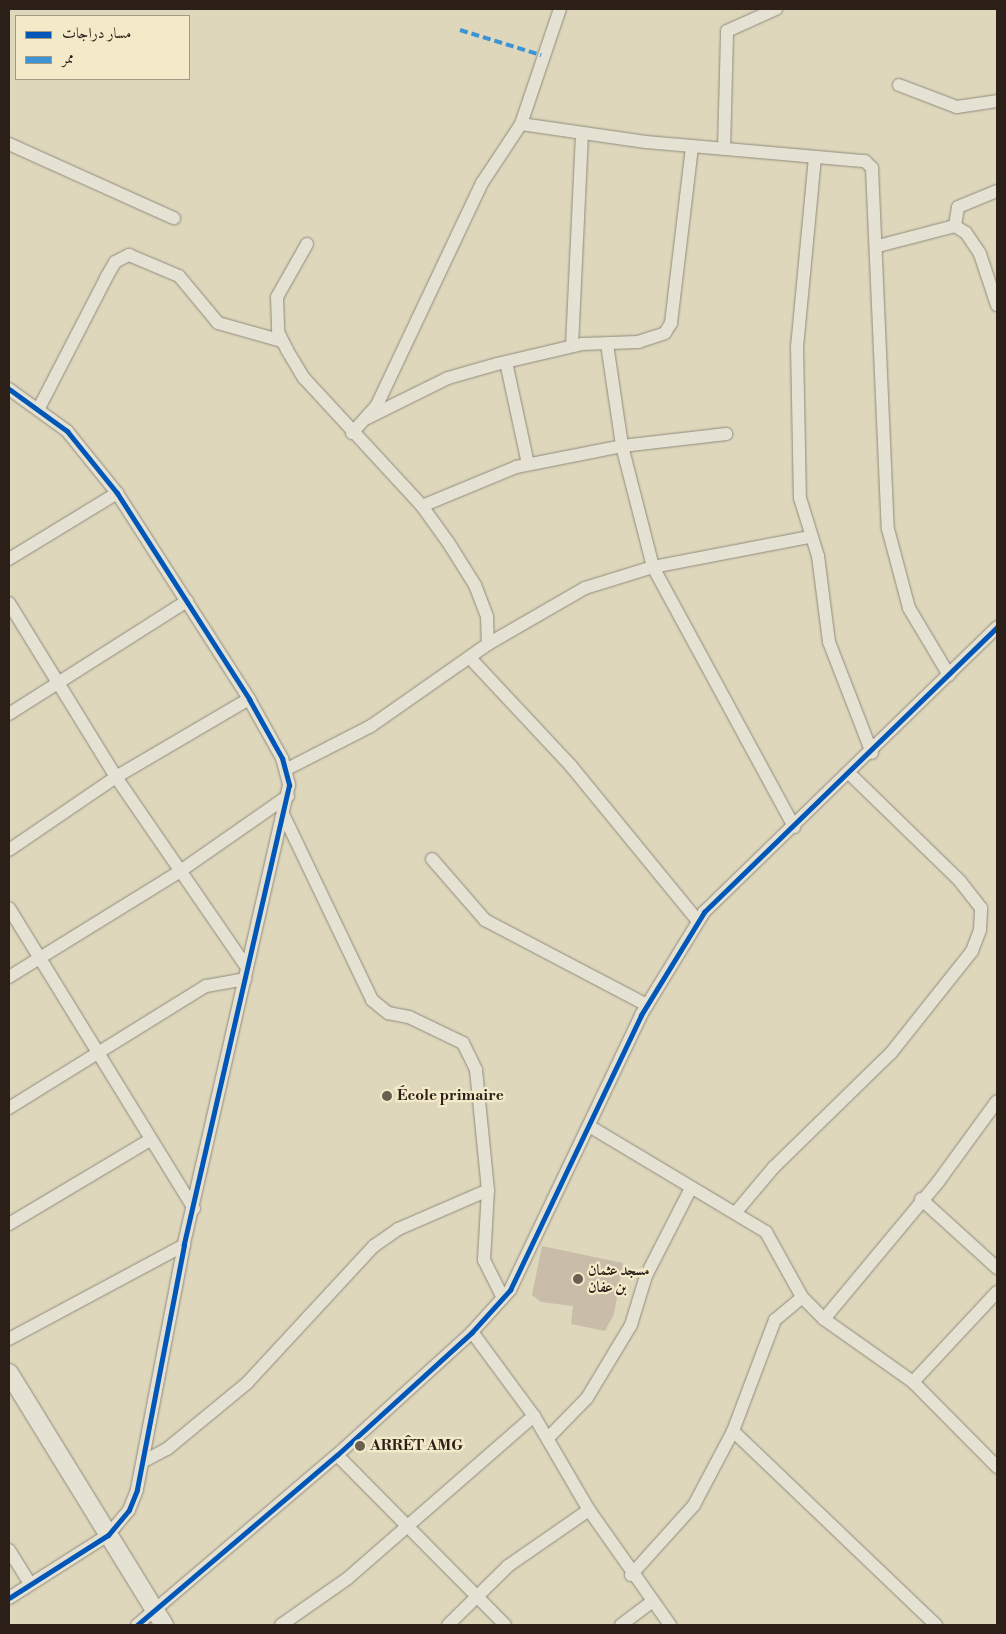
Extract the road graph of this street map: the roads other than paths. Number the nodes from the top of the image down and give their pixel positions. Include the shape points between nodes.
1 (560, 9) edge
2 (776, 9) edge
3 (899, 85) dead end
4 (997, 101) edge
5 (521, 124) junction
6 (582, 133) junction
7 (9, 144) edge
8 (692, 146) junction
9 (724, 149) junction
10 (815, 157) junction
11 (997, 191) edge
12 (174, 218) dead end
13 (955, 226) junction
14 (307, 244) dead end
15 (878, 246) junction
16 (997, 306) edge
17 (282, 341) junction
18 (607, 344) junction
19 (572, 346) junction
20 (506, 362) junction
21 (9, 389) edge
22 (39, 408) junction
23 (367, 418) junction
24 (352, 433) junction
25 (726, 434) dead end
26 (622, 446) junction
27 (528, 464) junction
28 (117, 493) junction
29 (422, 506) junction
30 (809, 537) junction
31 (9, 559) edge
32 (653, 567) junction
33 (186, 601) junction
34 (9, 603) edge
35 (997, 627) edge
36 (488, 644) junction
37 (470, 658) junction
38 (949, 676) junction
39 (60, 682) junction
40 (249, 699) junction
41 (9, 714) edge
42 (872, 753) junction
43 (287, 769) junction
44 (850, 774) junction
45 (116, 777) junction
46 (288, 796) junction
47 (284, 816) junction
48 (794, 827) junction
49 (9, 850) edge
50 (432, 859) dead end
51 (179, 872) junction
52 (9, 908) edge
53 (698, 921) junction
54 (39, 958) junction
55 (245, 965) junction
56 (9, 977) edge
57 (245, 979) junction
58 (647, 1005) junction
59 (96, 1054) junction
60 (997, 1101) edge
61 (9, 1108) edge
62 (589, 1126) junction
63 (150, 1140) junction
64 (691, 1188) junction
65 (488, 1190) junction
66 (921, 1199) junction
67 (194, 1209) junction
68 (736, 1212) junction
69 (9, 1224) edge
70 (184, 1245) junction
71 (997, 1268) edge
72 (997, 1292) edge
73 (802, 1297) junction
74 (503, 1298) junction
75 (824, 1319) junction
76 (472, 1332) junction
77 (9, 1339) edge
78 (10, 1379) edge
79 (913, 1382) junction
80 (534, 1416) junction
81 (733, 1431) junction
82 (548, 1438) junction
83 (337, 1455) junction
84 (146, 1460) junction
85 (997, 1467) edge
86 (589, 1510) junction
87 (406, 1528) junction
88 (108, 1534) junction
89 (9, 1550) edge
90 (631, 1575) junction
91 (30, 1584) junction
92 (474, 1595) junction
93 (9, 1598) edge
94 (652, 1602) junction
95 (160, 1619) edge
96 (137, 1625) edge
97 (281, 1625) edge
98 (448, 1625) edge
99 (505, 1625) edge
100 (621, 1625) edge
101 (670, 1625) edge
102 (936, 1625) edge

1 - 5 street
2 - 9 street via 727,31
3 - 4 street via 957,107
5 - 6 street
5 - 23 street via 482,183 377,405
6 - 8 street
6 - 19 street
7 - 12 street
8 - 9 street
8 - 18 street via 671,323 665,333 652,339
9 - 10 street
10 - 15 street via 865,161 872,168
10 - 30 street via 796,399 800,498
11 - 13 street via 958,207
13 - 15 street
13 - 16 street via 966,233 980,254
14 - 17 street via 276,297
15 - 38 street via 888,529 898,582 909,608
17 - 22 street via 218,323 180,276 142,257 121,257 107,276
17 - 24 street via 304,378
18 - 19 street
18 - 26 street
19 - 20 street
20 - 23 street via 448,378
20 - 27 street
21 - 22 street
22 - 28 street via 67,431
23 - 24 street
24 - 29 street
25 - 26 street
26 - 27 street
26 - 32 street
27 - 29 street
28 - 31 street
28 - 33 street
29 - 36 street via 476,585 487,616
30 - 32 street
30 - 42 street via 818,556 829,642
32 - 36 street via 585,588
32 - 48 street
33 - 39 street
33 - 40 street
34 - 39 street
35 - 38 street
36 - 37 street
37 - 43 street via 371,726
37 - 53 street via 570,766
38 - 42 street
39 - 41 street
39 - 45 street
40 - 43 street
40 - 45 street
42 - 44 street
43 - 46 street
44 - 48 street
44 - 68 street via 960,881 980,908 980,930 972,951 891,1053 774,1167
45 - 49 street
45 - 51 street
46 - 47 street
46 - 51 street
47 - 55 street
47 - 65 street via 372,1000 388,1013 409,1017 463,1043 476,1070 482,1100
48 - 53 street
50 - 58 street via 485,920
51 - 54 street
51 - 55 street
52 - 54 street
53 - 58 street
54 - 56 street
54 - 59 street
55 - 57 street
57 - 59 street via 206,986
57 - 67 street
58 - 62 street
59 - 61 street
59 - 63 street
60 - 66 street
62 - 64 street
62 - 74 street via 521,1271
63 - 67 street
63 - 69 street
64 - 68 street
64 - 82 street via 646,1276 631,1326 587,1398
65 - 74 street via 484,1260
65 - 84 street via 398,1230 374,1246 247,1383 167,1449
66 - 71 street
66 - 75 street
67 - 70 street
68 - 73 street via 766,1232
70 - 77 street
70 - 84 street
72 - 79 street
73 - 75 street
73 - 81 street via 775,1320
74 - 76 street
75 - 79 street
76 - 80 street
76 - 83 street
78 - 88 main road
79 - 85 street
80 - 82 street
80 - 87 street
81 - 90 street via 694,1505
81 - 102 street
82 - 86 street
83 - 87 street
83 - 95 street
84 - 88 street via 128,1510
86 - 90 street
86 - 92 street via 538,1542
87 - 92 street
87 - 97 street via 333,1591
88 - 91 street
88 - 95 main road
89 - 91 street
90 - 94 street
91 - 93 street
92 - 98 street
92 - 99 street
94 - 100 street
94 - 101 street
95 - 96 street

